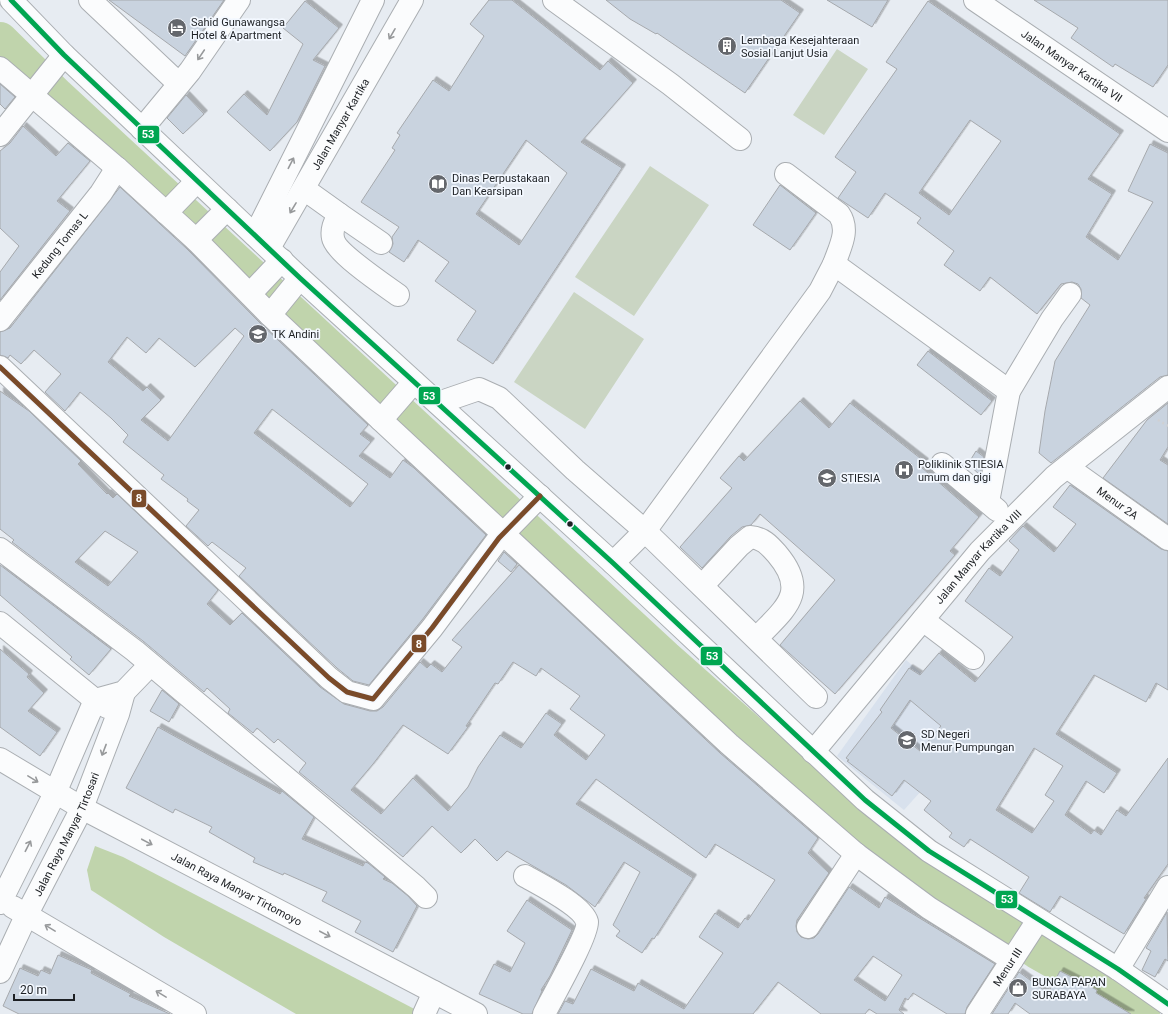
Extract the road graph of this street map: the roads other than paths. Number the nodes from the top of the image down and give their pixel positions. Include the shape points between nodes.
1 (90, 0) edge
2 (239, 0) edge
3 (373, 0) edge
4 (412, 0) edge
5 (554, 0) edge
6 (975, 0) edge
7 (14, 1) edge
8 (64, 55) junction
9 (0, 68) edge
10 (179, 84) junction
11 (34, 93) junction
12 (142, 129) junction
13 (1168, 131) edge
14 (0, 135) edge
15 (740, 139) dead end
16 (117, 168) junction
17 (786, 174) dead end
18 (198, 181) junction
19 (304, 189) junction
20 (172, 208) junction
21 (339, 214) junction
22 (209, 226) junction
23 (381, 243) dead end
24 (834, 264) junction
25 (264, 266) junction
26 (1070, 294) dead end
27 (398, 295) dead end
28 (284, 299) junction
29 (0, 320) edge
30 (3, 376) edge
31 (414, 382) junction
32 (1168, 388) edge
33 (1009, 391) junction
34 (438, 404) junction
35 (389, 412) junction
36 (942, 464) dead end
37 (1067, 467) junction
38 (540, 496) junction
39 (988, 502) junction
40 (1010, 522) junction
41 (511, 526) junction
42 (646, 531) junction
43 (1168, 539) edge
44 (0, 549) edge
45 (613, 563) junction
46 (702, 586) junction
47 (923, 620) junction
48 (0, 623) edge
49 (757, 638) junction
50 (973, 658) dead end
51 (147, 669) junction
52 (124, 692) junction
53 (816, 697) dead end
54 (95, 700) junction
55 (118, 714) junction
56 (813, 752) junction
57 (0, 759) edge
58 (55, 792) junction
59 (82, 808) junction
60 (856, 854) junction
61 (525, 876) dead end
62 (1168, 887) edge
63 (426, 897) dead end
64 (0, 901) edge
65 (27, 914) junction
66 (808, 926) dead end
67 (1023, 943) junction
68 (1118, 969) junction
69 (0, 972) edge
70 (434, 992) junction
71 (1168, 1004) edge
72 (424, 1013) edge
73 (195, 1014) edge
74 (476, 1014) edge
75 (544, 1014) edge
76 (977, 1014) edge

1 - 10 street
2 -> 10 street
25 -> 3 street
4 -> 19 street, Jalan Manyar Kartika
5 - 15 street via 670,84
6 - 13 street, Jalan Manyar Kartika VII
7 - 8 street
8 - 11 street
8 - 12 street
9 - 11 street
10 - 12 street
11 - 14 street
11 - 16 street
12 - 18 street
16 - 20 street
16 - 29 street, Kedung Tomas L via 101,193
17 - 24 street via 839,214 844,221 845,228
18 - 20 street
18 - 22 street
19 - 21 street
19 -> 25 street, Jalan Manyar Kartika
20 - 22 street
21 - 23 street
21 - 27 street via 332,233 339,250
22 - 25 street
22 - 25 street
24 - 33 street
24 - 42 street via 820,291
25 - 28 street
25 - 28 street
26 - 33 street
28 - 31 street
28 - 35 street
30 - 41 street via 347,692 372,699 432,628
31 - 34 street
31 - 35 street
32 - 37 street, Jalan Manyar Kartika VIII
33 - 39 street
34 - 38 street
34 - 42 street via 479,389 498,398 575,470
35 - 41 street
36 - 39 street
37 - 40 street, Jalan Manyar Kartika VIII
37 - 43 street, Menur 2A
38 - 41 street
38 - 45 street
39 - 40 street
40 - 47 street, Jalan Manyar Kartika VIII via 980,551
41 - 60 street via 729,744
42 - 45 street
42 - 46 street
44 - 51 street via 129,646
45 - 56 street
46 - 49 street
46 - 49 street via 750,537 759,538 770,546 784,563 793,580 793,591 789,604
47 - 50 street
47 - 56 street, Jalan Manyar Kartika VIII
48 - 54 street
49 - 53 street
51 - 52 street, Jalan Raya Manyar Tirtosari
51 - 63 street
52 - 54 street, Jalan Raya Manyar Tirtosari
52 - 55 street, Jalan Raya Manyar Tirtosari
54 - 55 street
54 - 58 street
55 -> 59 street, Jalan Raya Manyar Tirtosari
56 - 67 street via 865,800 929,851
57 -> 58 street, Jalan Raya Manyar Tirtomoyo
58 - 59 street, Jalan Raya Manyar Tirtomoyo
64 -> 58 street
59 - 65 street, Jalan Raya Manyar Tirtosari
59 -> 70 street, Jalan Raya Manyar Tirtomoyo
60 - 66 street
60 - 67 street via 929,908
61 - 75 street via 561,897 583,915 587,922 578,947
62 - 68 street
64 - 65 street
65 - 69 street, Jalan Raya Manyar Tirtosari
73 -> 65 street
67 - 68 street
67 - 76 street, Menur III
68 - 71 street
70 - 72 street
70 - 74 street, Jalan Raya Manyar Tirtomoyo

